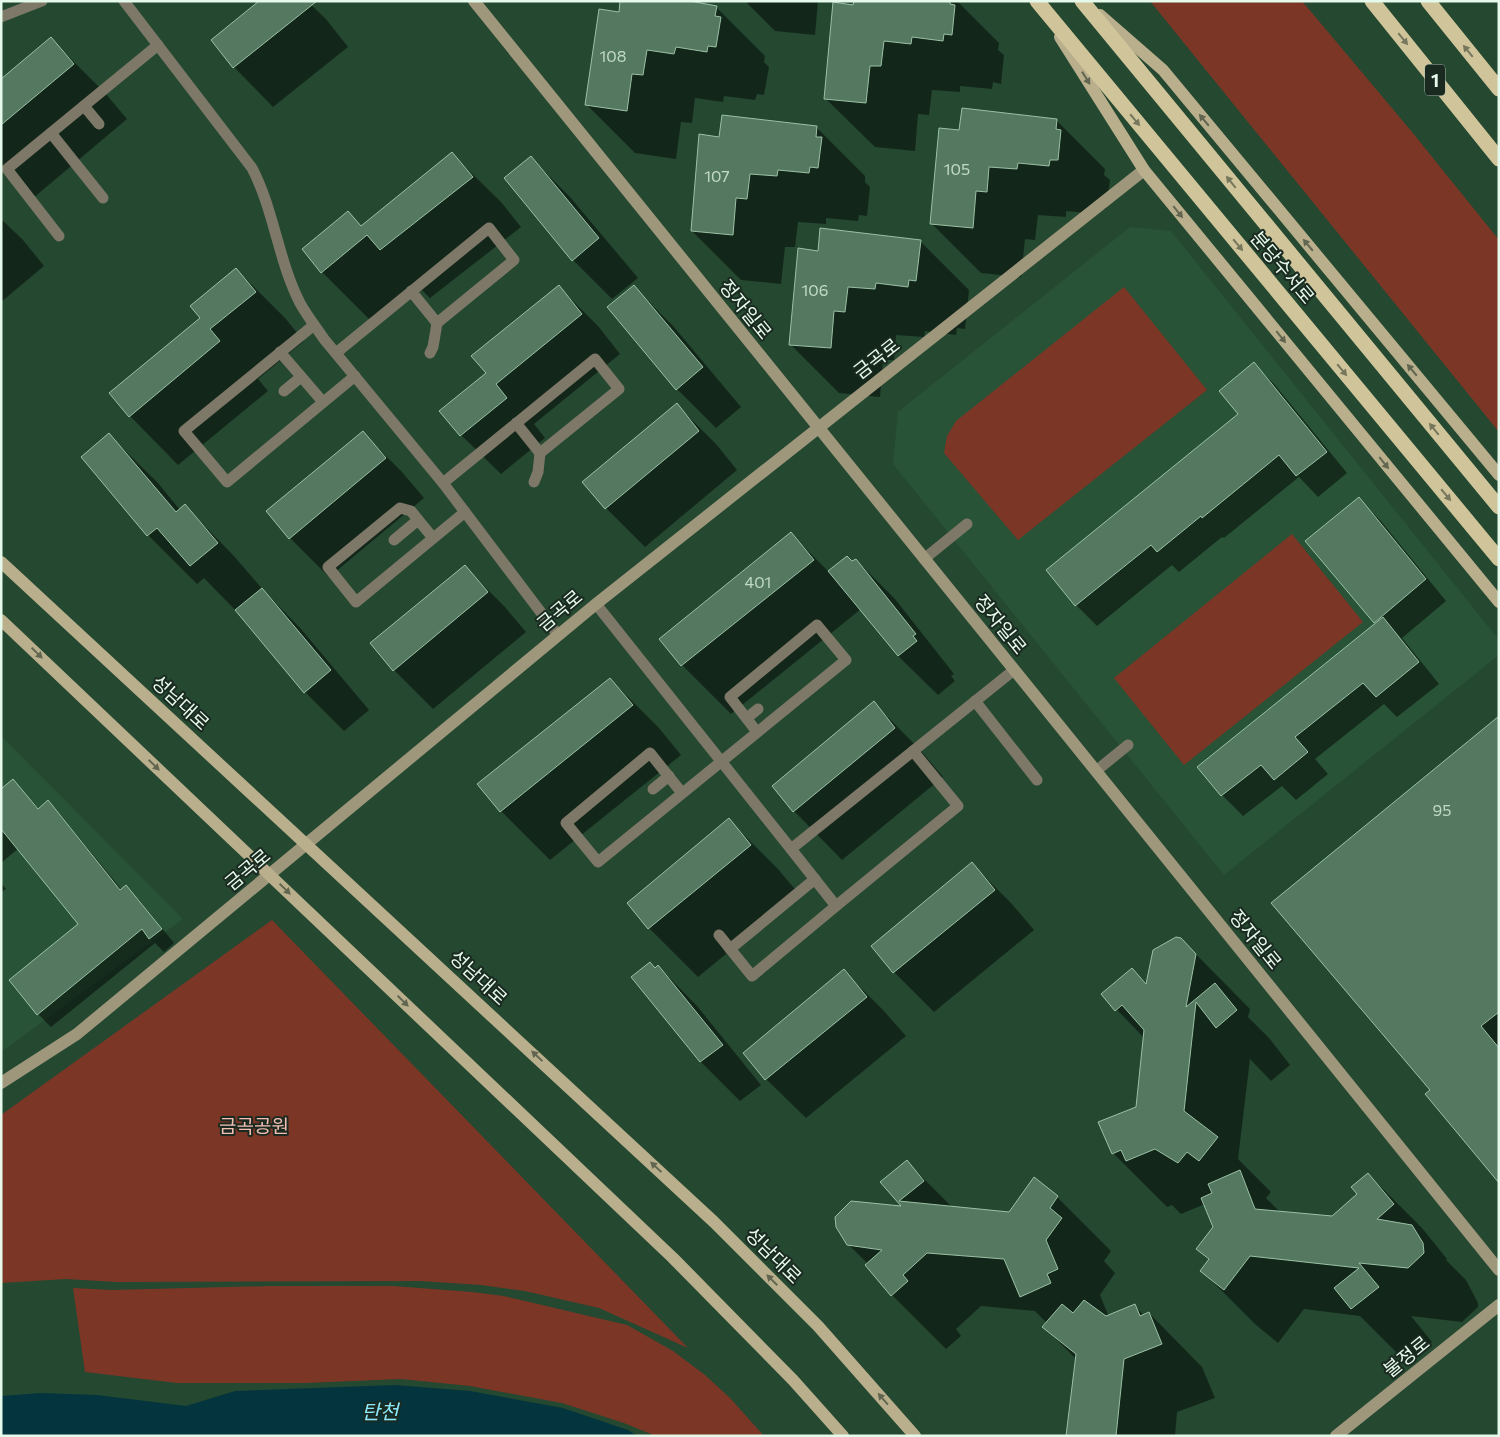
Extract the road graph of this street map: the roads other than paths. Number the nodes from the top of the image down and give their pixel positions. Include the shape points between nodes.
1 (42, 1) edge
2 (124, 1) edge
3 (474, 1) edge
4 (1083, 1) edge
5 (1372, 1) edge
6 (1428, 1) edge
7 (1039, 4) edge
8 (1, 17) edge
9 (158, 45) junction
10 (1499, 89) edge
11 (84, 106) junction
12 (99, 124) dead end
13 (51, 133) junction
14 (1499, 159) edge
15 (1144, 170) junction
16 (102, 198) dead end
17 (59, 236) dead end
18 (411, 291) junction
19 (437, 323) junction
20 (314, 325) junction
21 (280, 352) junction
22 (336, 353) junction
23 (430, 354) dead end
24 (355, 376) junction
25 (301, 377) junction
26 (284, 391) dead end
27 (323, 402) junction
28 (516, 423) junction
29 (817, 428) junction
30 (540, 453) junction
31 (1499, 475) edge
32 (534, 482) dead end
33 (443, 483) junction
34 (1499, 507) edge
35 (465, 512) junction
36 (418, 520) junction
37 (967, 524) dead end
38 (433, 538) junction
39 (394, 540) dead end
40 (924, 559) junction
41 (1499, 559) edge
42 (1, 562) edge
43 (1499, 602) edge
44 (596, 604) junction
45 (1, 620) edge
46 (558, 635) junction
47 (1014, 670) junction
48 (975, 701) junction
49 (758, 709) dead end
50 (747, 718) junction
51 (758, 732) junction
52 (1128, 745) dead end
53 (913, 751) junction
54 (721, 761) junction
55 (1096, 771) junction
56 (669, 776) junction
57 (936, 780) junction
58 (1037, 780) dead end
59 (927, 788) dead end
60 (653, 789) dead end
61 (682, 792) junction
62 (307, 844) junction
63 (791, 849) junction
64 (269, 875) junction
65 (815, 879) junction
66 (836, 906) junction
67 (719, 935) dead end
68 (730, 949) junction
69 (1, 1083) edge
70 (1499, 1270) edge
71 (1499, 1305) edge
72 (843, 1436) edge
73 (915, 1436) edge
74 (1336, 1436) edge

1 - 8 lane
2 - 9 lane
3 - 29 main road, 정자일로
31 -> 4 main road via 1163,70
34 -> 4 highway, 분당수서로
5 -> 14 highway, 1
10 -> 6 highway, 1
7 -> 15 main road
7 -> 41 highway, 분당수서로
9 - 11 lane
9 - 20 lane via 252,168 262,187 280,250 300,302
11 - 12 lane
11 - 13 lane
13 - 16 lane
13 - 17 lane via 7,169
15 - 29 main road, 금곡로
15 -> 43 main road
18 - 19 lane
18 - 19 lane via 488,228 514,260
18 - 22 lane
19 - 23 lane
20 - 21 lane
20 - 22 lane
21 - 25 lane
21 - 27 lane via 184,431 227,482
22 - 24 lane
24 - 27 lane
24 - 33 lane
25 - 26 lane
25 - 27 lane
28 - 30 lane
28 - 30 lane via 595,359 619,389
28 - 33 lane
29 - 40 main road, 정자일로
29 - 44 main road, 금곡로
30 - 32 lane
33 - 35 lane
35 - 38 lane
35 - 46 lane
36 - 38 lane
36 - 38 lane via 411,511 400,508 328,567 356,602
36 - 39 lane
37 - 40 lane
40 - 47 main road, 정자일로
42 - 62 main road, 성남대로
44 - 46 main road, 금곡로
44 - 54 lane
45 -> 64 main road
46 - 62 main road, 금곡로
47 - 48 lane
47 - 55 main road, 정자일로
48 - 53 lane
48 - 58 lane
49 - 50 lane
50 - 51 lane
50 - 51 lane via 730,697 817,625 846,660
51 - 54 lane
52 - 55 lane
53 - 57 lane
53 - 63 lane
54 - 61 lane
54 - 63 lane
55 - 70 main road, 정자일로
56 - 60 lane
56 - 61 lane
56 - 61 lane via 650,753 566,823 598,862
57 - 59 lane
57 - 66 lane via 958,806
62 - 64 main road, 금곡로
73 -> 62 main road, 성남대로 via 818,1326 714,1222
63 - 65 lane
64 - 69 main road, 금곡로 via 77,1034
64 -> 72 main road via 673,1258 793,1380
65 - 66 lane
65 - 68 lane
66 - 68 lane via 752,976
67 - 68 lane
71 - 74 main road, 불정로

